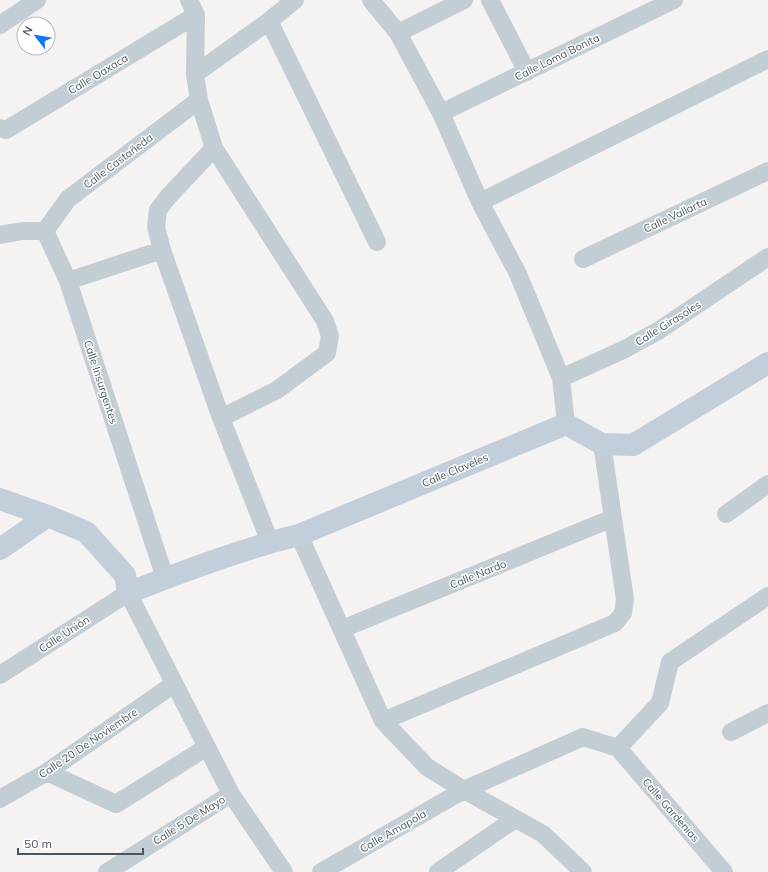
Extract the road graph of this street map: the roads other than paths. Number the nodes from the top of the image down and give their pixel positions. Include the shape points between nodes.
1 (37, 0) edge
2 (295, 0) edge
3 (371, 0) edge
4 (464, 0) edge
5 (490, 0) edge
6 (674, 0) edge
7 (193, 8) edge
8 (269, 21) junction
9 (0, 26) edge
10 (398, 34) junction
11 (768, 59) edge
12 (527, 72) junction
13 (195, 74) junction
14 (199, 100) junction
15 (441, 113) junction
16 (0, 128) edge
17 (214, 148) junction
18 (768, 172) edge
19 (480, 202) junction
20 (45, 231) junction
21 (0, 235) edge
22 (376, 242) dead end
23 (162, 250) junction
24 (768, 257) edge
25 (582, 259) dead end
26 (68, 281) junction
27 (768, 363) edge
28 (561, 378) junction
29 (221, 418) junction
30 (566, 424) junction
31 (602, 444) junction
32 (768, 484) edge
33 (0, 499) edge
34 (726, 514) dead end
35 (48, 516) junction
36 (613, 518) junction
37 (299, 535) junction
38 (270, 542) junction
39 (0, 550) edge
40 (165, 578) junction
41 (128, 593) junction
42 (768, 596) edge
43 (342, 629) junction
44 (0, 674) edge
45 (174, 684) junction
46 (768, 713) edge
47 (383, 721) junction
48 (731, 732) dead end
49 (206, 747) junction
50 (618, 748) junction
51 (47, 772) junction
52 (464, 790) junction
53 (231, 794) junction
54 (0, 799) edge
55 (515, 819) junction
56 (107, 872) edge
57 (284, 872) edge
58 (321, 872) edge
59 (438, 872) edge
60 (583, 872) edge
61 (724, 872) edge

1 - 9 street
2 - 8 street
3 - 10 street
4 - 10 street
5 - 12 street
6 - 12 street, Calle Loma Bonita
7 - 13 street
7 - 16 street, Calle Oaxaca via 6,130
8 - 13 street
8 - 22 street
10 - 15 street
11 - 19 street
12 - 15 street, Calle Loma Bonita
13 - 14 street
14 - 17 street
14 - 20 street, Calle Castañeda via 68,199
15 - 19 street
17 - 23 street via 158,210 156,227
17 - 29 street via 325,321 330,336 327,353 277,390
18 - 25 street, Calle Vallarta
19 - 28 street via 518,274
20 - 21 street
20 - 26 street, Calle Insurgentes
23 - 26 street
23 - 29 street
24 - 28 street, Calle Girasoles via 658,331
26 - 40 street, Calle Insurgentes
27 - 31 main road via 633,445
28 - 30 street
29 - 38 street
30 - 31 main road
30 - 37 main road, Calle Claveles
31 - 36 street
32 - 34 street
33 - 35 main road
35 - 39 main road
35 - 41 main road via 86,532 125,575
36 - 43 street, Calle Nardo
36 - 47 street via 625,599 623,613 615,623
37 - 38 main road, Calle Claveles
37 - 43 street
38 - 40 main road, Calle Claveles
40 - 41 main road, Calle Claveles
41 - 44 street, Calle Unión
41 - 45 street
42 - 50 street via 670,662 660,703
43 - 47 street
45 - 49 street
45 - 51 street, Calle 20 De Noviembre
46 - 48 street
47 - 52 street via 427,767
49 - 51 street via 116,804
49 - 53 street
50 - 52 street, Calle Amapola via 583,737
50 - 61 street, Calle Gardenias
51 - 54 street, Calle 20 De Noviembre
52 - 55 street
52 - 58 street, Calle Amapola
53 - 56 street, Calle 5 De Mayo
53 - 57 street
55 - 59 street
55 - 60 street via 543,834

